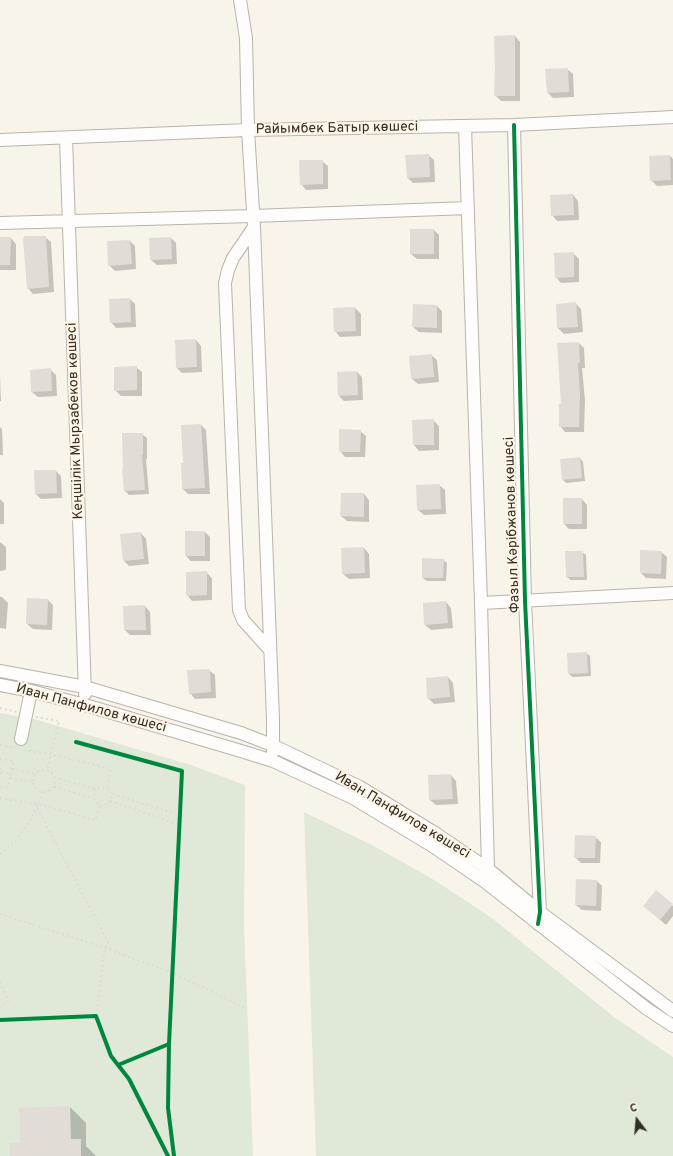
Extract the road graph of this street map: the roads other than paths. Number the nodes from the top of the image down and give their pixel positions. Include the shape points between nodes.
1 (240, 0) edge
2 (673, 117) edge
3 (514, 125) junction
4 (465, 126) junction
5 (248, 130) junction
6 (66, 138) junction
7 (0, 140) edge
8 (468, 208) junction
9 (69, 220) junction
10 (254, 222) junction
11 (0, 223) edge
12 (673, 594) edge
13 (525, 600) junction
14 (481, 603) junction
15 (270, 650) junction
16 (0, 671) edge
17 (0, 686) edge
18 (85, 687) junction
19 (31, 691) junction
20 (85, 705) junction
21 (21, 739) dead end
22 (272, 745) junction
23 (273, 761) junction
24 (488, 869) junction
25 (484, 881) junction
26 (539, 918) junction
27 (673, 1011) edge
28 (673, 1026) edge

1 - 5 street via 246,38
2 - 3 street, Райымбек Батыр көшесі
3 - 4 street, Райымбек Батыр көшесі
3 - 13 street, Фазыл Кәрібжанов көшесі
4 - 5 street, Райымбек Батыр көшесі
4 - 8 street
5 - 6 street, Райымбек Батыр көшесі
5 - 10 street
6 - 7 street, Райымбек Батыр көшесі
6 - 9 street, Кеңшілік Мырзабеков көшесі
8 - 10 street
8 - 14 street
9 - 10 street
9 - 11 street
9 - 18 street, Кеңшілік Мырзабеков көшесі
10 - 15 street
10 - 15 street via 233,258 225,283 239,610 243,620
12 - 13 street
13 - 14 street
13 - 26 street, Фазыл Кәрібжанов көшесі
14 - 24 street
15 - 22 street
16 - 18 street, Иван Панфилов көшесі
17 - 19 street, Иван Панфилов көшесі
18 - 20 street, Кеңшілік Мырзабеков көшесі
18 - 22 street, Иван Панфилов көшесі via 241,733
19 - 20 street, Иван Панфилов көшесі
19 - 21 street
20 - 23 street, Иван Панфилов көшесі
22 - 23 street
22 - 24 street, Иван Панфилов көшесі via 360,787 435,832
23 - 25 street, Иван Панфилов көшесі via 353,798 431,845
24 - 25 street
24 - 26 street, Иван Панфилов көшесі
25 - 26 street, Иван Панфилов көшесі
26 - 27 street, Иван Панфилов көшесі
26 - 28 street, Иван Панфилов көшесі via 647,1008

